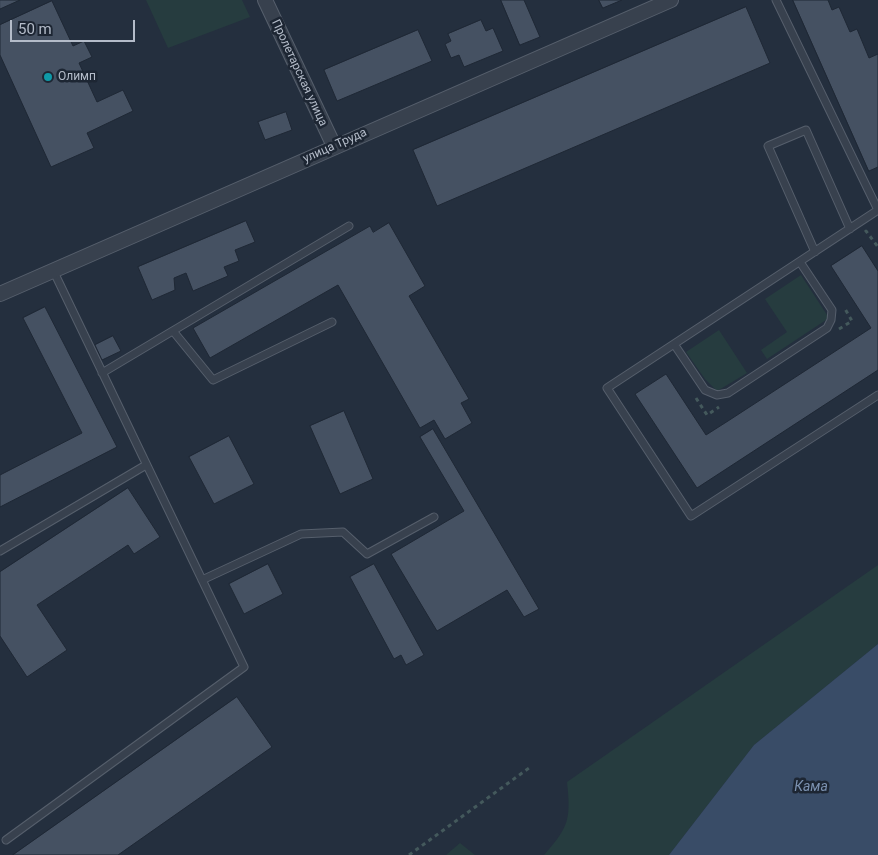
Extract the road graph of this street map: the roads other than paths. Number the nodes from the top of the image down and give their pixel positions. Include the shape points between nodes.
1 (265, 0) edge
2 (671, 0) edge
3 (776, 0) edge
4 (334, 146) junction
5 (878, 210) edge
6 (349, 226) dead end
7 (850, 229) junction
8 (815, 252) junction
9 (800, 262) junction
10 (53, 270) junction
11 (0, 294) edge
12 (332, 322) dead end
13 (173, 330) junction
14 (674, 344) junction
15 (102, 373) junction
16 (878, 395) edge
17 (146, 465) junction
18 (434, 517) dead end
19 (0, 551) edge
20 (202, 580) junction
21 (6, 840) dead end

1 - 4 street, Пролетарская улица
2 - 4 street, улица Труда
3 - 5 lane
4 - 10 street, улица Труда
5 - 7 lane
6 - 13 lane
7 - 8 lane
7 - 8 lane via 806,130 768,146
8 - 9 lane
9 - 14 lane
9 - 14 lane via 832,310 831,320 826,328 728,393 717,395 705,390
10 - 11 street, улица Труда
10 - 15 lane
12 - 13 lane via 212,380
13 - 15 lane
14 - 16 lane via 607,388 691,516
15 - 17 lane
17 - 19 lane
17 - 20 lane
18 - 20 lane via 367,554 343,532 301,534
20 - 21 lane via 244,667

